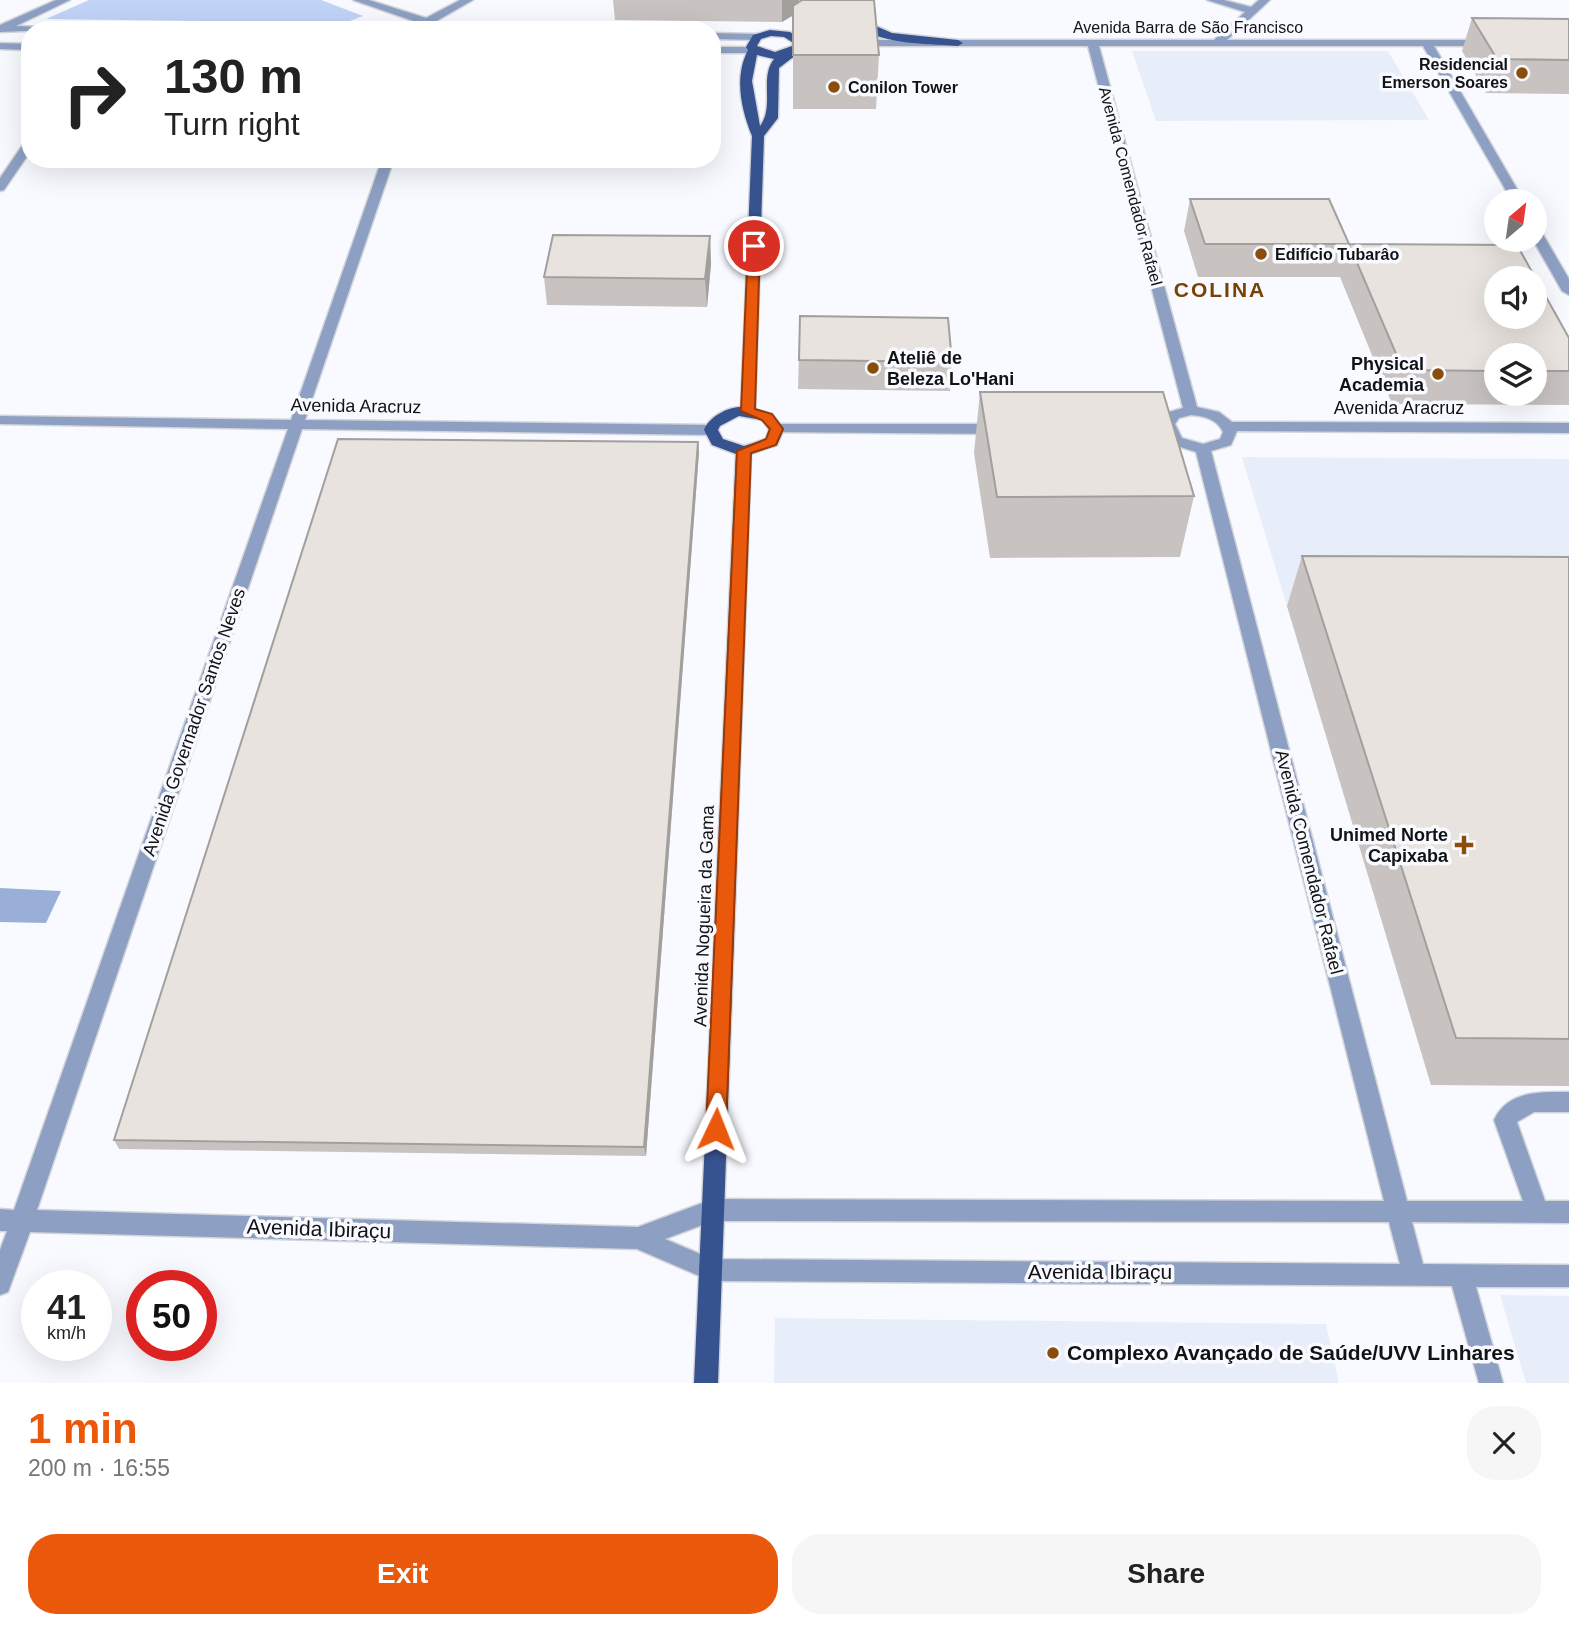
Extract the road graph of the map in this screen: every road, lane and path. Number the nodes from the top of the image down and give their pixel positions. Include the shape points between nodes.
1 (65, 0) edge
2 (359, 0) edge
3 (468, 0) edge
4 (1212, 0) edge
5 (1265, 0) edge
6 (1253, 11) junction
7 (851, 14) edge
8 (415, 21) edge
9 (436, 21) edge
10 (0, 29) edge
11 (21, 29) edge
12 (826, 30) edge
13 (721, 36) edge
14 (757, 37) junction
15 (807, 43) junction
16 (820, 43) edge
17 (848, 43) edge
18 (958, 43) junction
19 (1093, 43) junction
20 (1217, 43) junction
21 (1427, 43) junction
22 (1504, 43) edge
23 (0, 46) edge
24 (21, 47) edge
25 (721, 50) edge
26 (754, 50) junction
27 (795, 50) junction
28 (758, 136) junction
29 (21, 156) edge
30 (385, 168) edge
31 (0, 187) edge
32 (1511, 189) edge
33 (1547, 252) edge
34 (1569, 291) edge
35 (748, 411) junction
36 (1191, 411) junction
37 (0, 420) edge
38 (297, 424) junction
39 (1228, 426) junction
40 (1569, 428) edge
41 (777, 429) junction
42 (1014, 429) edge
43 (711, 430) junction
44 (1203, 449) junction
45 (744, 451) junction
46 (1569, 1102) edge
47 (713, 1210) junction
48 (1398, 1211) junction
49 (1538, 1212) junction
50 (1569, 1212) edge
51 (11, 1220) edge
52 (638, 1238) junction
53 (711, 1270) junction
54 (1414, 1274) junction
55 (1461, 1275) junction
56 (1569, 1276) edge
57 (0, 1284) edge
58 (706, 1383) edge
59 (1491, 1383) edge

1 - 10 street
2 - 8 street
3 - 9 street
4 - 6 street
5 - 6 street
6 - 20 street
7 - 18 main road via 864,27
10 - 11 street
12 - 15 main road
13 - 14 street
14 - 26 main road via 751,43
14 - 27 main road via 783,30 797,40
15 - 16 street
15 - 27 main road
17 - 18 street, Avenida Barra de São Francisco
18 - 19 street, Avenida Barra de São Francisco
19 - 20 street, Avenida Barra de São Francisco
19 - 36 street, Avenida Comendador Rafael
20 - 21 street, Avenida Barra de São Francisco
21 - 22 street, Avenida Barra de São Francisco
21 - 32 street
23 - 24 street
25 - 26 street
26 - 27 main road via 774,55
26 - 28 main road via 748,60 749,116
27 - 28 main road via 773,68 772,118
28 - 35 main road
29 - 31 street
30 - 38 street, Avenida Governador Santos Neves
33 - 34 street
35 - 41 main road via 767,417
35 - 43 main road via 728,414
36 - 39 street via 1208,413
36 - 44 street via 1174,415 1161,430 1176,441
37 - 38 street, Avenida Aracruz
38 - 43 street, Avenida Aracruz
38 - 51 street, Avenida Governador Santos Neves
39 - 40 street, Avenida Aracruz
39 - 44 street via 1226,442
41 - 42 street
41 - 45 main road via 772,442
43 - 45 main road via 717,442
44 - 48 street, Avenida Comendador Rafael
45 - 47 main road, Avenida Nogueira da Gama
46 - 49 street via 1525,1101 1504,1119
47 - 48 street, Avenida Ibiraçu
47 - 52 street, Avenida Ibiraçu
47 - 53 main road, Avenida Nogueira da Gama
48 - 49 street, Avenida Ibiraçu
48 - 54 street, Avenida Comendador Rafael
49 - 50 street, Avenida Ibiraçu
51 - 52 street, Avenida Ibiraçu
51 - 57 street, Avenida Governador Santos Neves
52 - 53 street, Avenida Ibiraçu
53 - 54 street, Avenida Ibiraçu
53 - 58 main road, Avenida Nogueira da Gama
54 - 55 street, Avenida Ibiraçu
55 - 56 street, Avenida Ibiraçu
55 - 59 street

